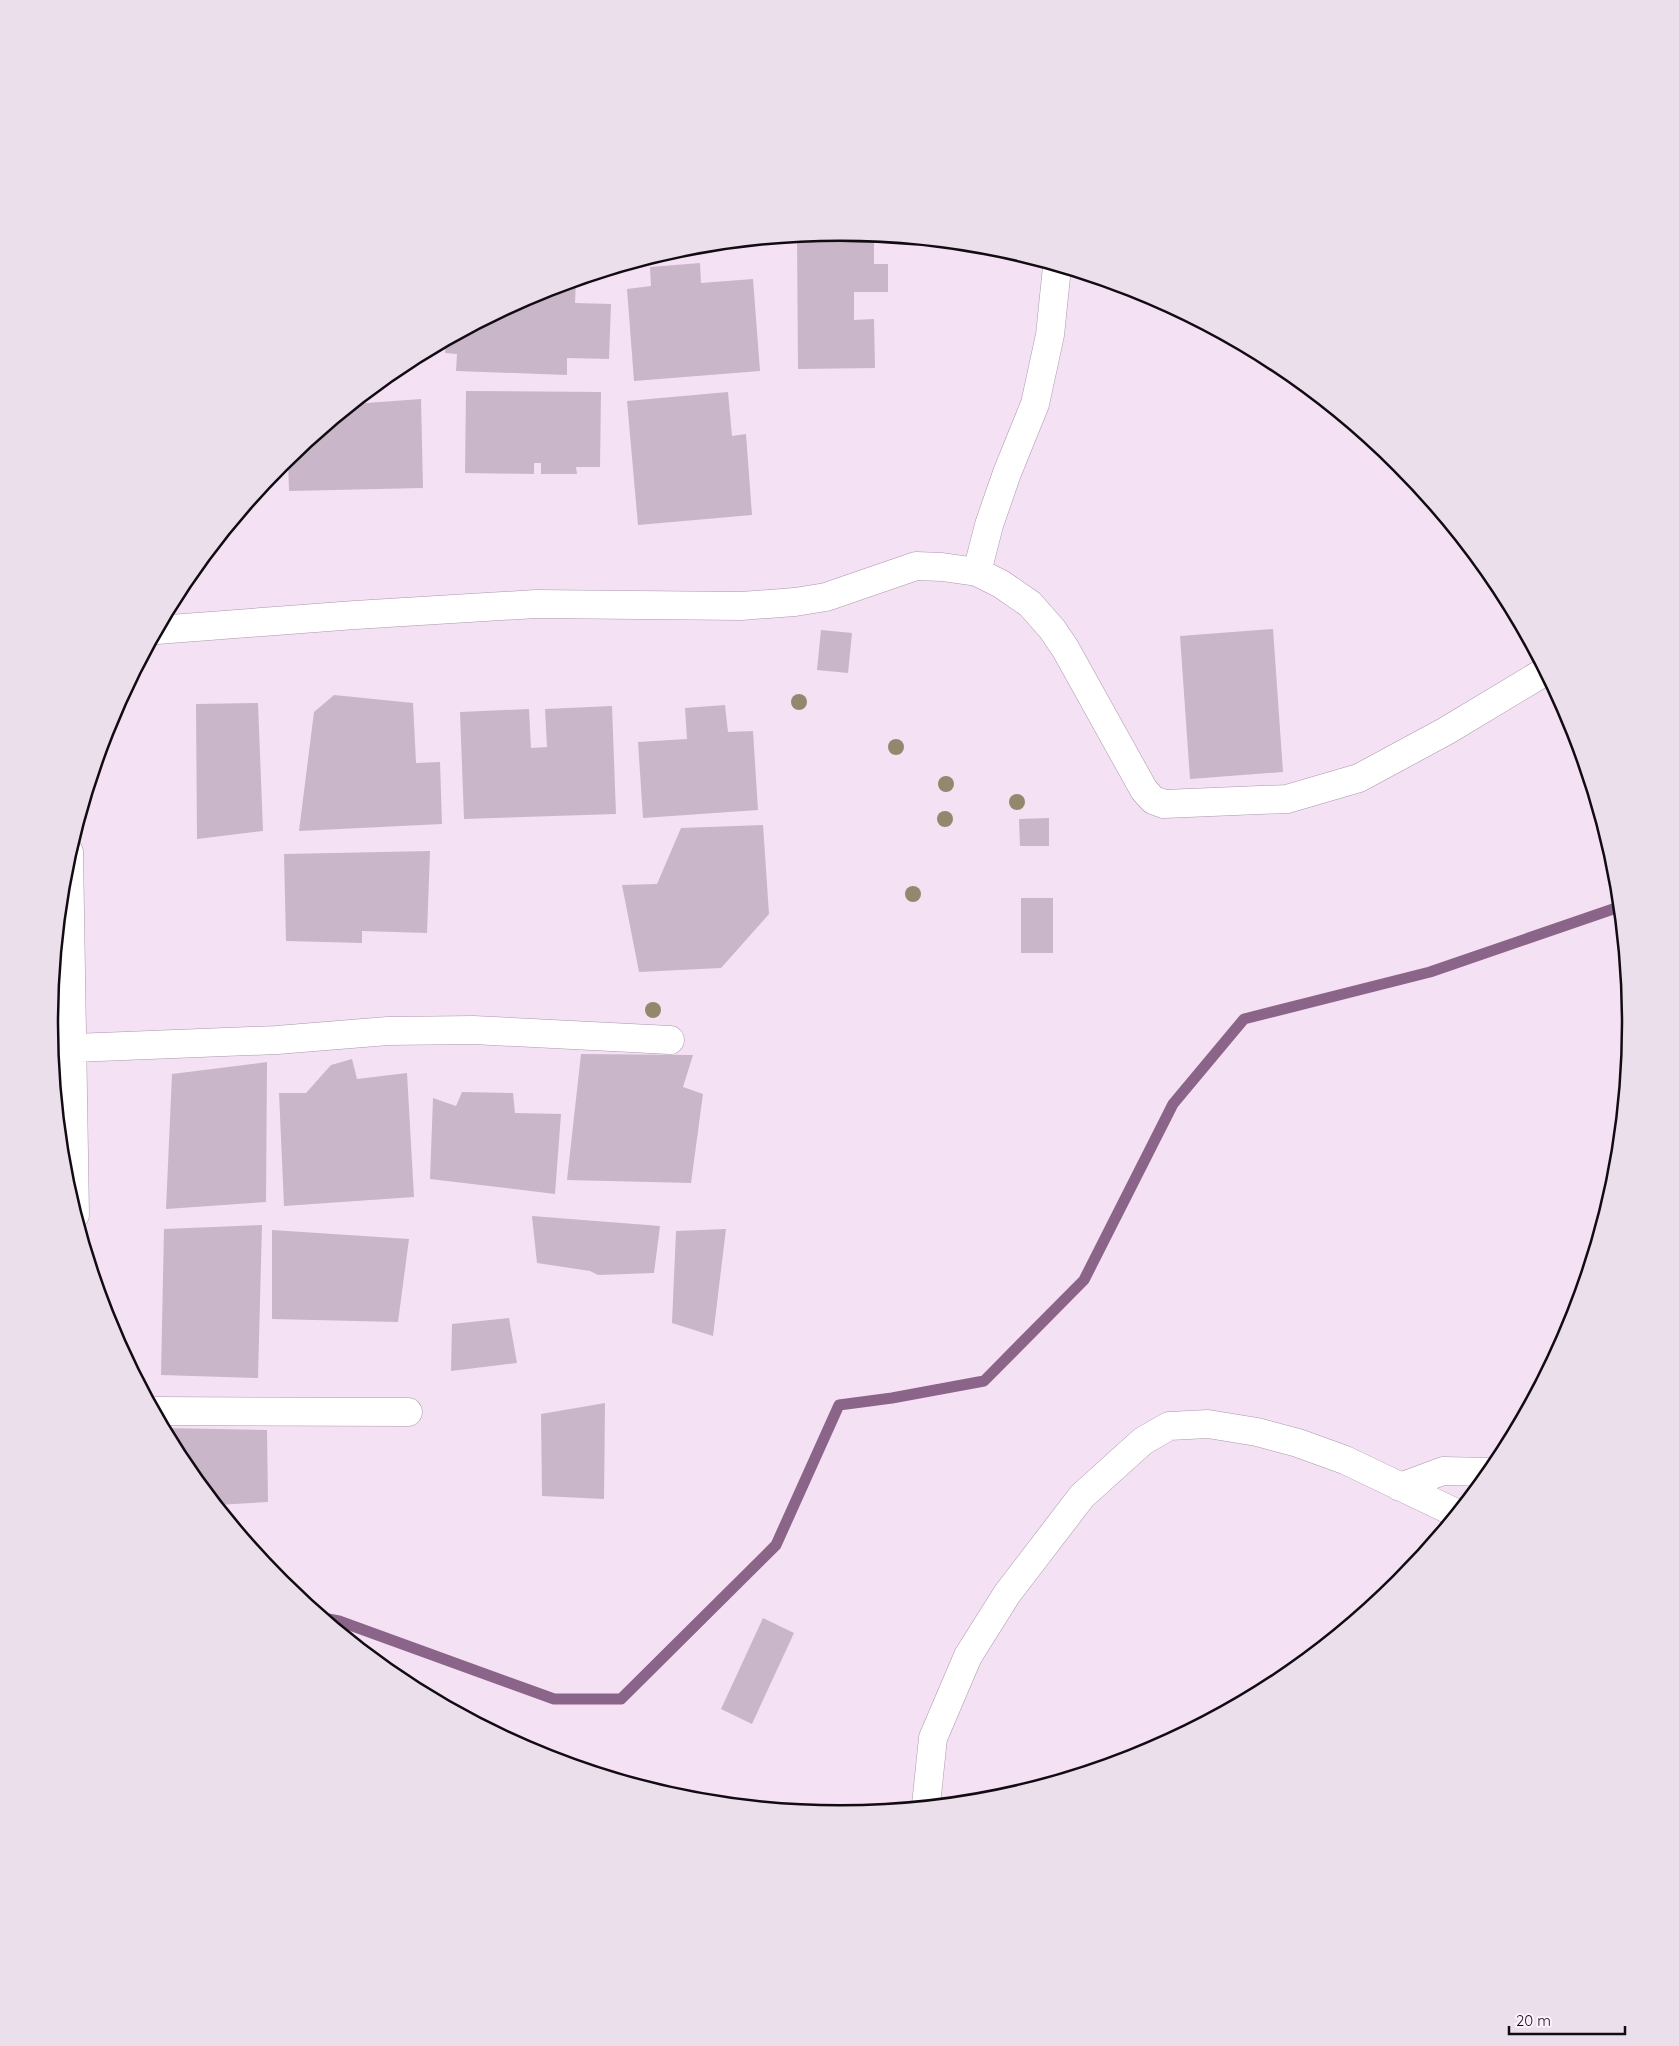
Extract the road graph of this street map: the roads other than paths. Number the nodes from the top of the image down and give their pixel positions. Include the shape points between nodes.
1 (1056, 272) edge
2 (977, 572) junction
3 (164, 630) edge
4 (1540, 675) edge
5 (70, 888) edge
6 (670, 1040) dead end
7 (74, 1048) junction
8 (75, 1184) edge
9 (161, 1412) edge
10 (408, 1412) dead end
11 (1479, 1472) edge
12 (1400, 1487) junction
13 (1451, 1510) edge
14 (927, 1800) edge

1 - 2 street via 1050,335 1035,404 989,525
2 - 3 street via 942,566 916,566 826,597 741,606 536,604
2 - 4 street via 1002,584 1030,604 1052,629 1144,790 1153,800 1164,804 1287,799 1359,778
5 - 7 street
6 - 7 street via 473,1030 388,1031 277,1040
7 - 8 street
9 - 10 street
11 - 12 street via 1443,1471
12 - 13 street
12 - 14 street via 1345,1460 1256,1432 1208,1424 1169,1426 1143,1441 1082,1496 1007,1594 968,1656 933,1738

